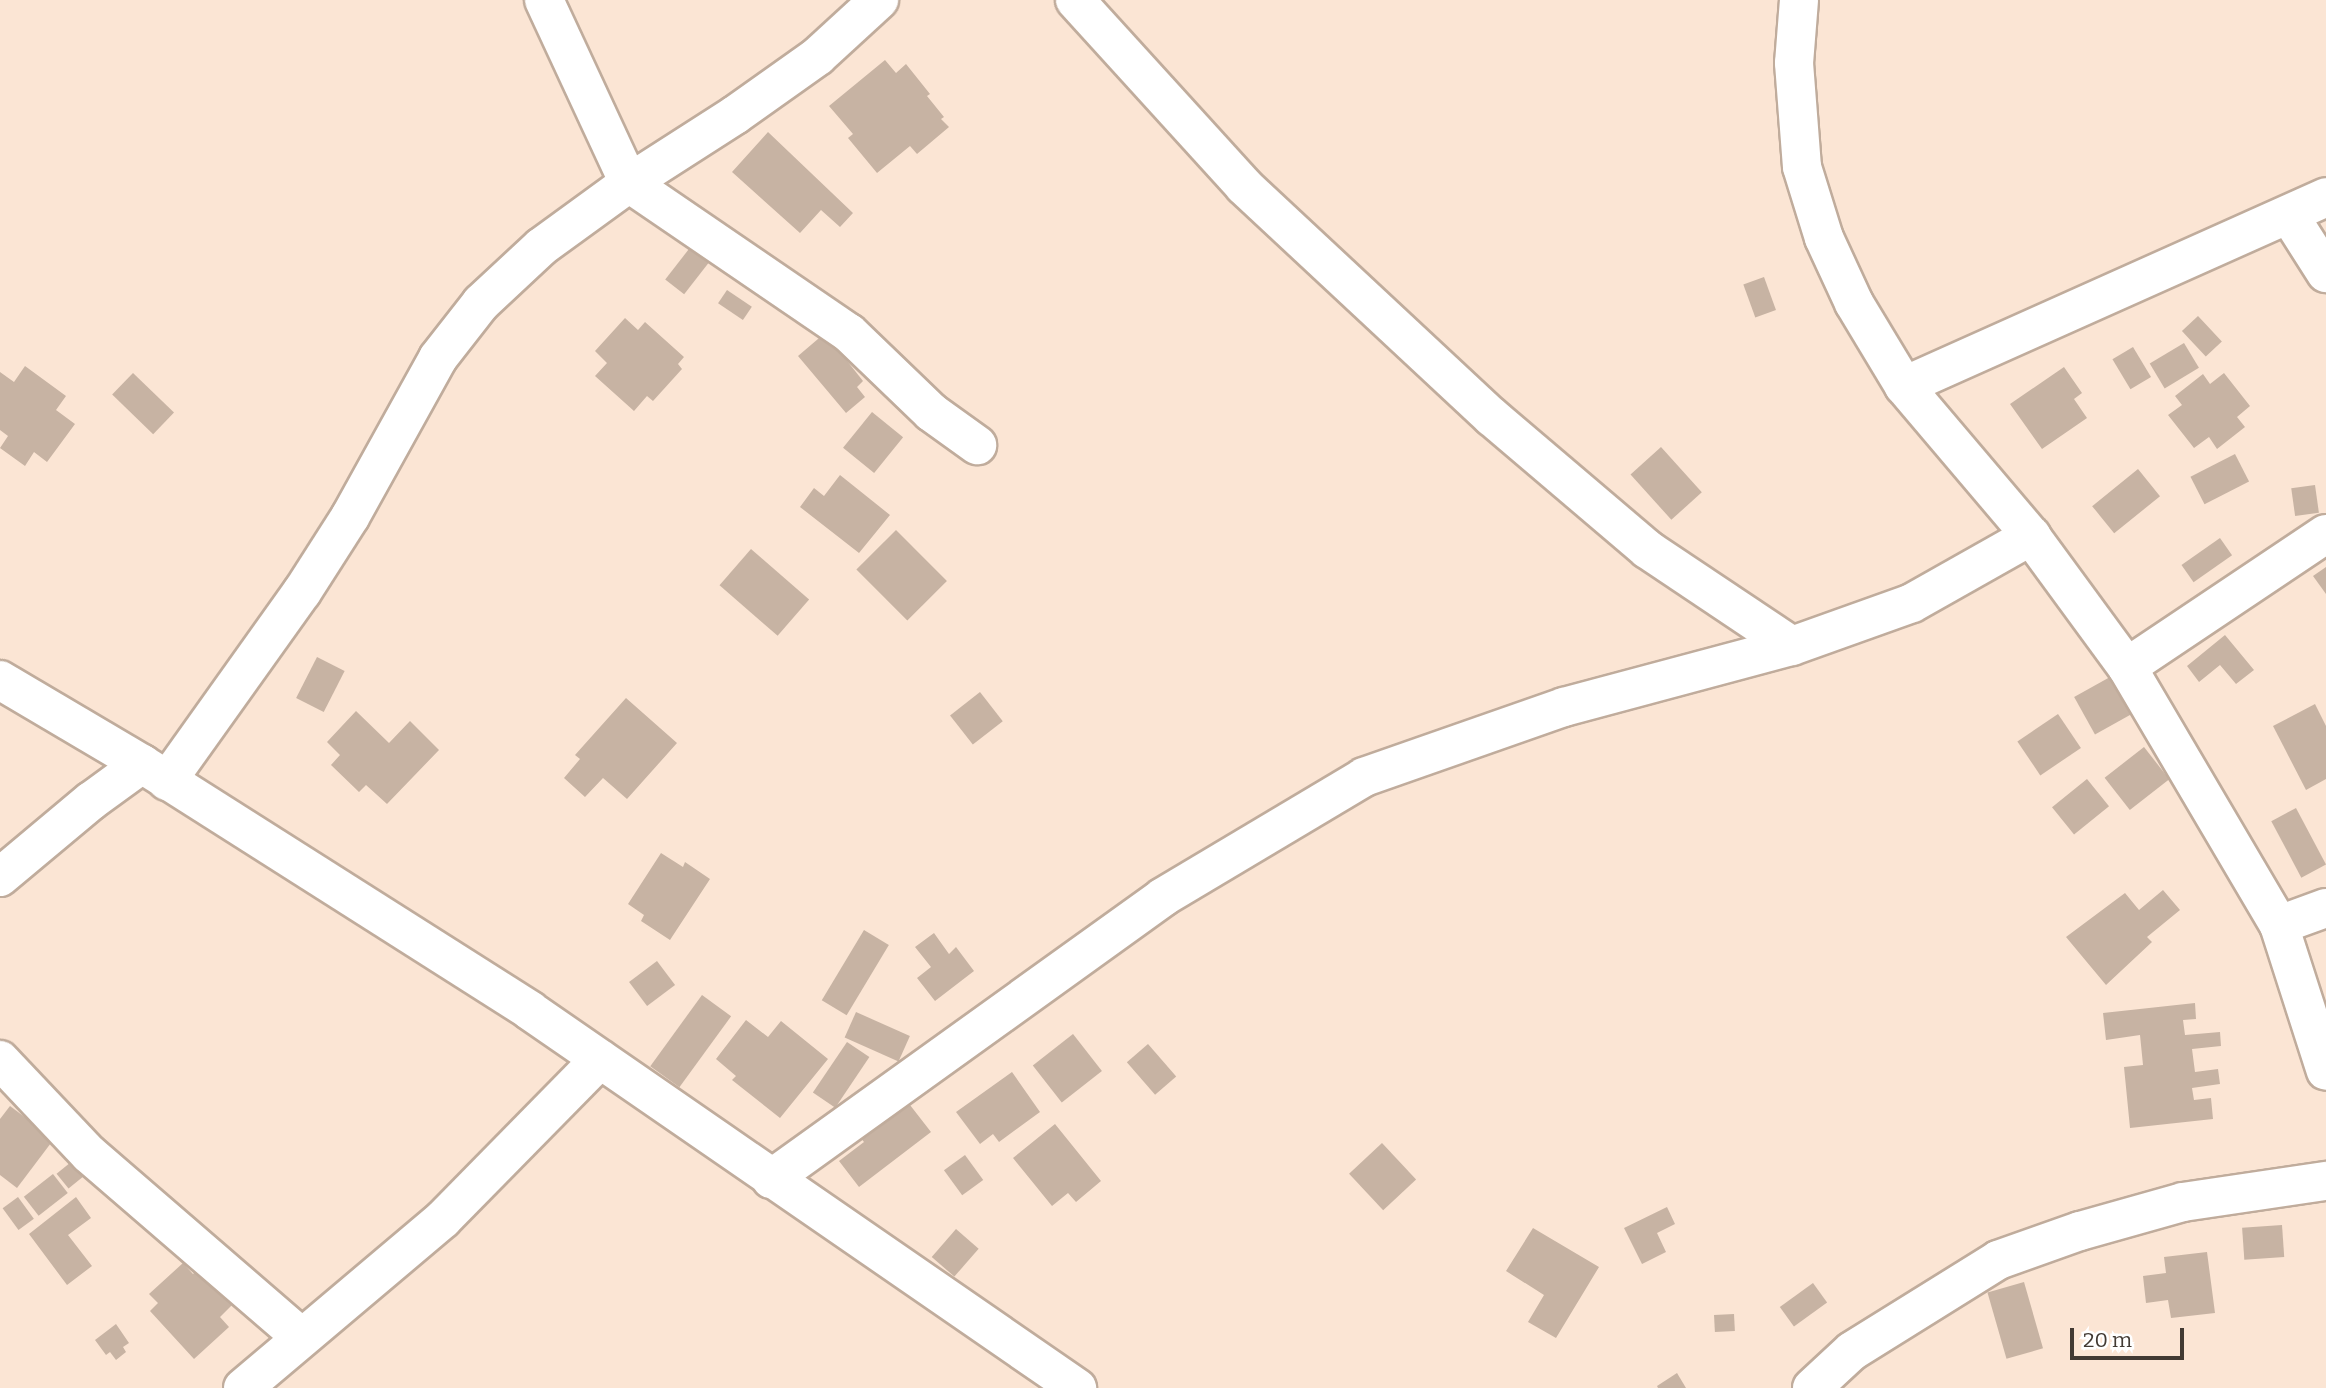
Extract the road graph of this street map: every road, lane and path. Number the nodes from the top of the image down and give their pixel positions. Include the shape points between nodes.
1 (544, 0) edge
2 (879, 0) edge
3 (1075, 0) edge
4 (1799, 0) edge
5 (629, 183) junction
6 (2326, 197) edge
7 (2288, 215) junction
8 (2326, 273) edge
9 (1904, 386) junction
10 (977, 445) dead end
11 (2326, 534) edge
12 (2031, 536) junction
13 (1792, 646) junction
14 (2127, 667) junction
15 (0, 680) edge
16 (154, 772) junction
17 (0, 877) edge
18 (2326, 908) edge
19 (2279, 925) junction
20 (0, 1059) edge
21 (600, 1059) junction
22 (2326, 1071) edge
23 (771, 1179) junction
24 (2326, 1181) edge
25 (302, 1338) junction
26 (243, 1388) edge
27 (1077, 1388) edge
28 (1812, 1388) edge

1 - 5 street
2 - 5 street via 818,56
3 - 13 street via 1244,186 1492,417 1647,549
4 - 9 street via 1794,64 1802,167 1824,238 1854,303
5 - 10 street via 849,333 931,412
5 - 16 street via 541,247 481,303 438,358 350,517 302,592
6 - 7 street
7 - 8 street
7 - 9 street
9 - 12 street
11 - 14 street
12 - 13 street via 1912,603
12 - 14 street
13 - 23 street via 1564,707 1364,777 1163,897
14 - 19 street
15 - 16 street
16 - 17 street via 91,801
16 - 21 street
18 - 19 street
19 - 22 street
20 - 25 street via 89,1154
21 - 23 street
21 - 25 street via 443,1219
23 - 27 street
24 - 28 street via 2183,1202 1998,1260 1852,1351
25 - 26 street

